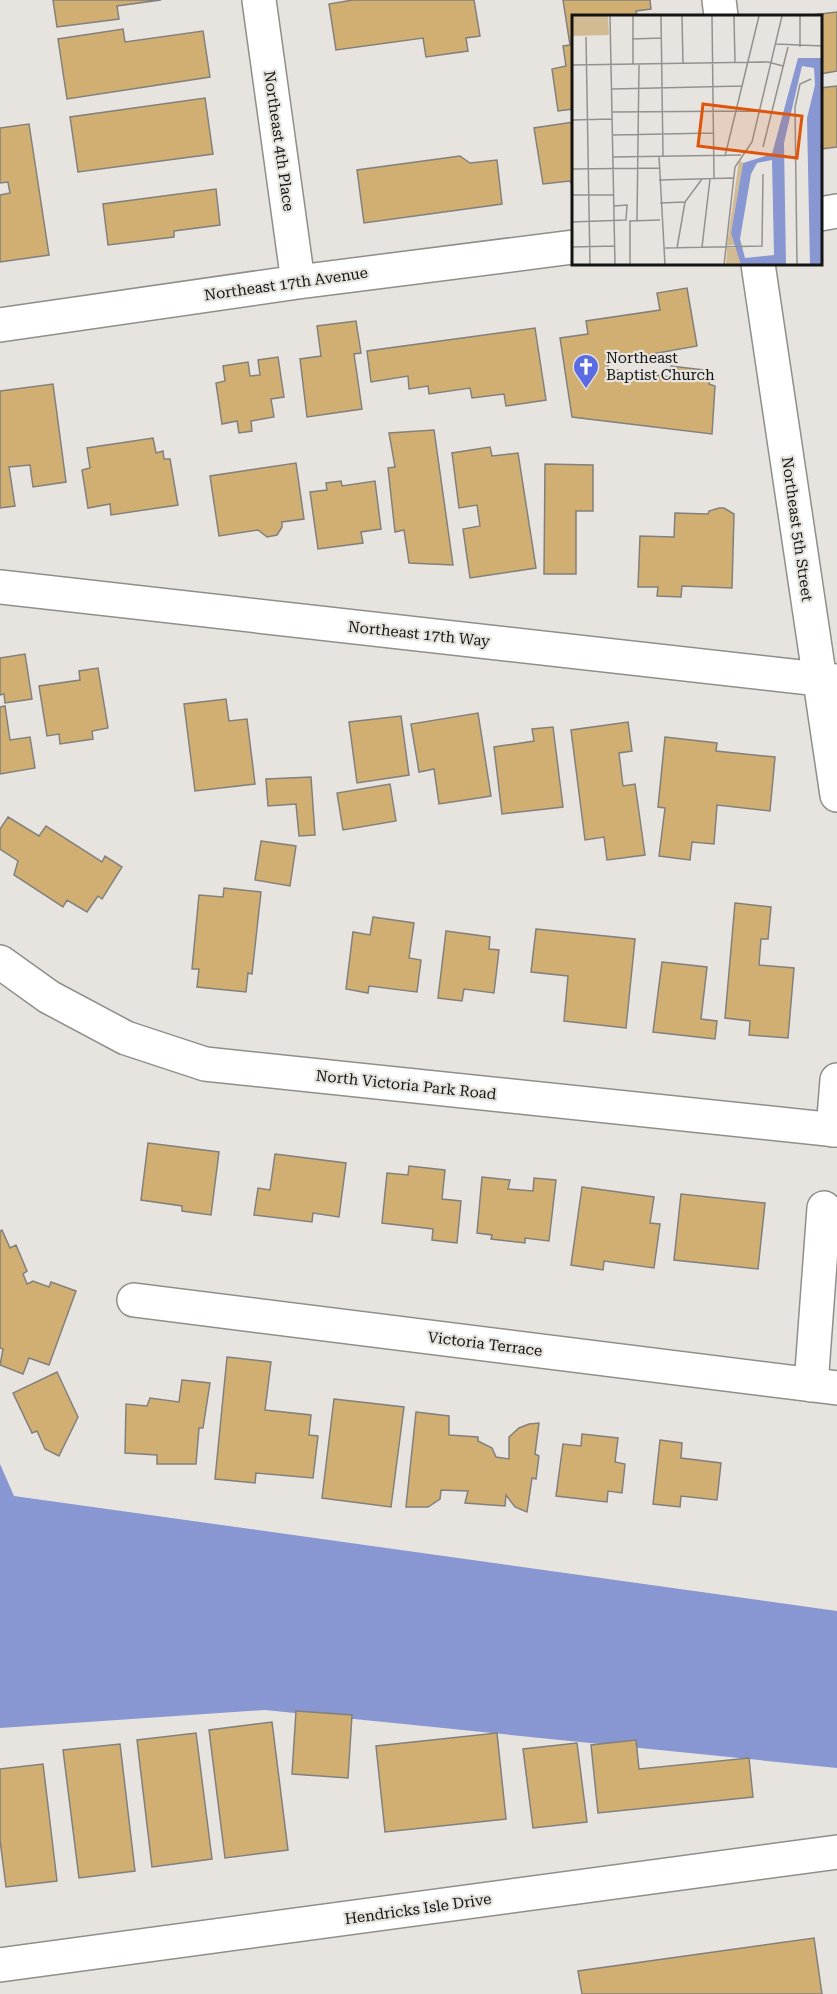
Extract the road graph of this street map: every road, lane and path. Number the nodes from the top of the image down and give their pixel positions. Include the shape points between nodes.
1 (260, 0) edge
2 (719, 0) edge
3 (722, 15) edge
4 (837, 211) edge
5 (822, 214) edge
6 (572, 247) edge
7 (758, 266) edge
8 (298, 282) junction
9 (0, 325) edge
10 (0, 588) edge
11 (828, 680) edge
12 (837, 795) edge
13 (0, 962) edge
14 (837, 1080) edge
15 (835, 1130) edge
16 (824, 1208) dead end
17 (134, 1300) dead end
18 (824, 1387) edge
19 (837, 1852) edge
20 (0, 1965) edge

1 - 8 street, Northeast 4th Place
2 - 3 street
4 - 5 street
6 - 8 street, Northeast 17th Avenue
7 - 11 street, Northeast 5th Street
8 - 9 street, Northeast 17th Avenue
10 - 11 street, Northeast 17th Way
11 - 12 street, Northeast 5th Street
13 - 15 street, North Victoria Park Road via 49,997 126,1038 205,1064
14 - 15 street
16 - 18 street
17 - 18 street, Victoria Terrace
19 - 20 street, Hendricks Isle Drive

